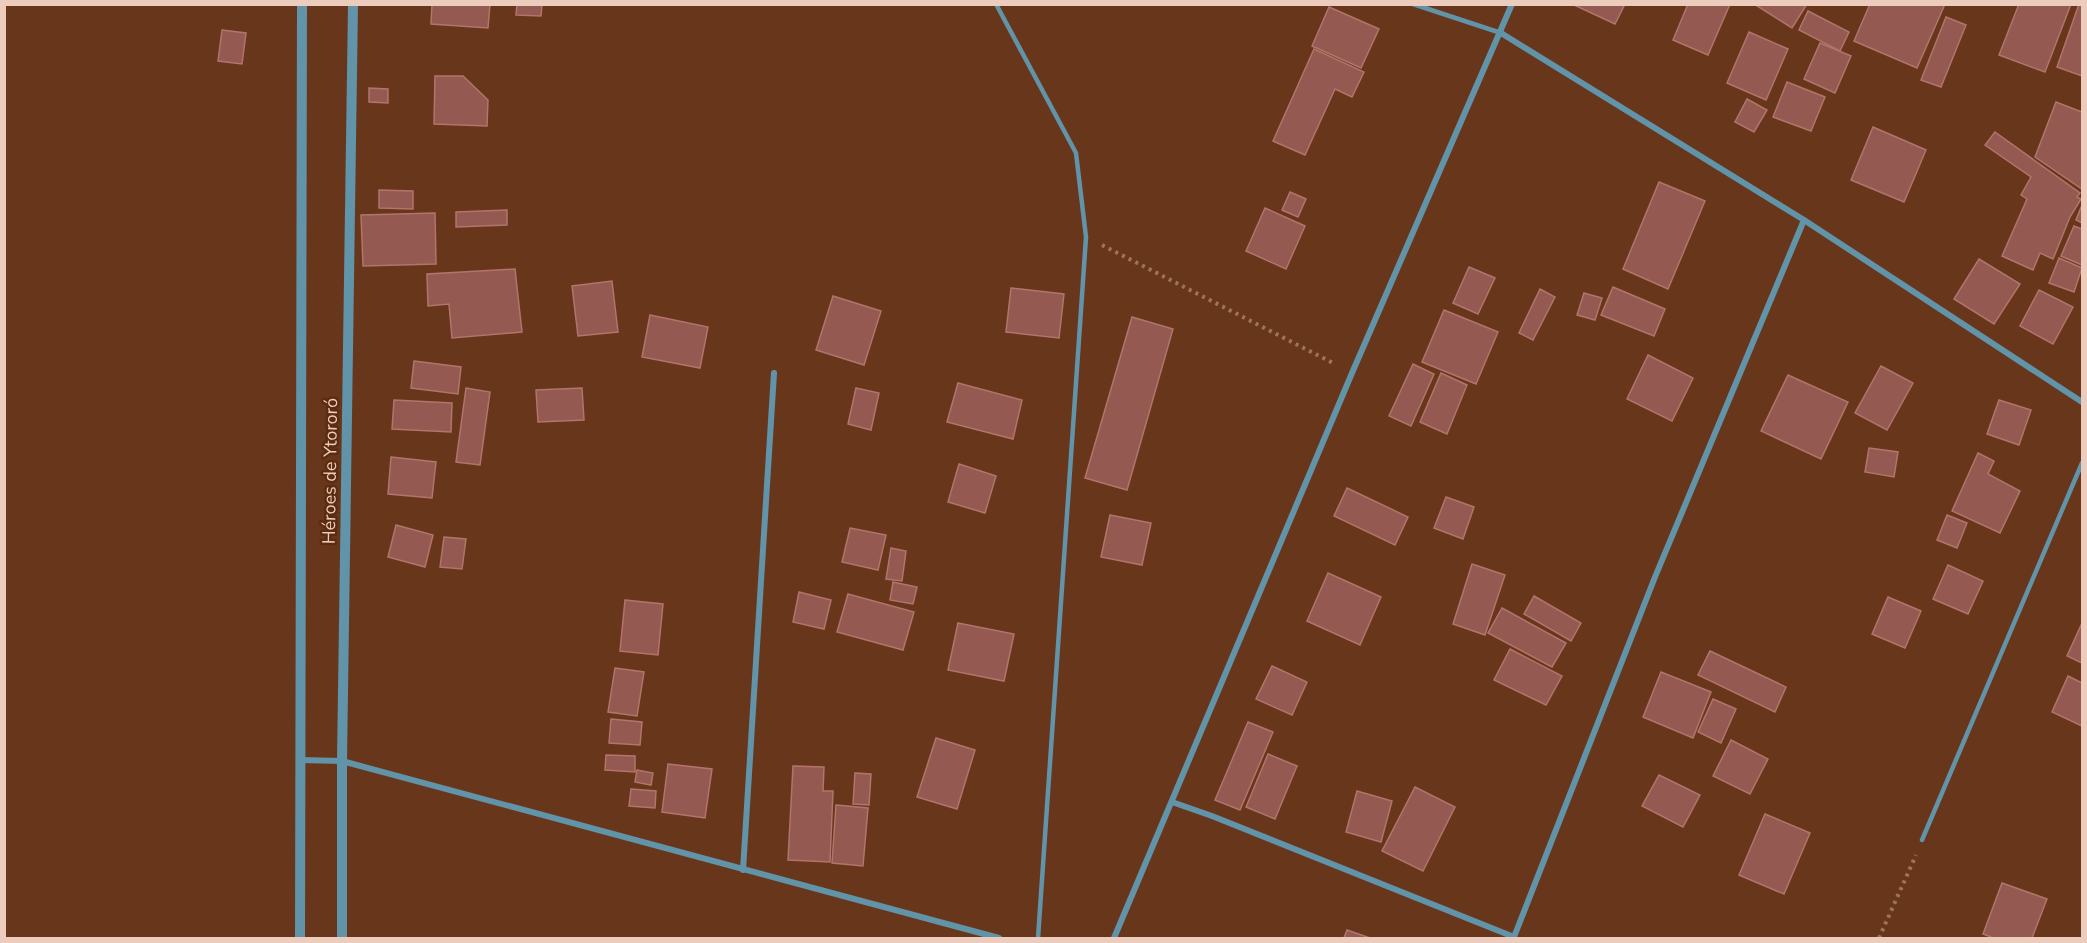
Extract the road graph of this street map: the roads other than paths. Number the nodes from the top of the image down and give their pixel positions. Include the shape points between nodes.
1 (302, 4) edge
2 (353, 4) edge
3 (996, 4) edge
4 (1413, 4) edge
5 (1512, 4) edge
6 (1500, 33) junction
7 (1804, 220) junction
8 (774, 373) dead end
9 (2082, 402) edge
10 (2082, 463) edge
11 (300, 760) junction
12 (342, 761) junction
13 (1172, 802) junction
14 (1922, 840) road end
15 (743, 870) junction
16 (1516, 938) edge
17 (300, 939) edge
18 (342, 939) edge
19 (999, 939) edge
20 (1038, 939) edge
21 (1114, 939) edge

1 - 11 street, Héroes de Ytororó
2 - 12 street, Héroes de Ytororó
3 - 20 lane via 1076,153 1086,237
4 - 6 lane
5 - 6 street
6 - 7 street
6 - 13 street
7 - 9 street
7 - 16 street via 1655,578
8 - 15 street
10 - 14 lane
11 - 12 street
11 - 17 street, Héroes de Ytororó
12 - 15 street
12 - 18 street, Héroes de Ytororó
13 - 16 street
13 - 21 street
15 - 19 street

